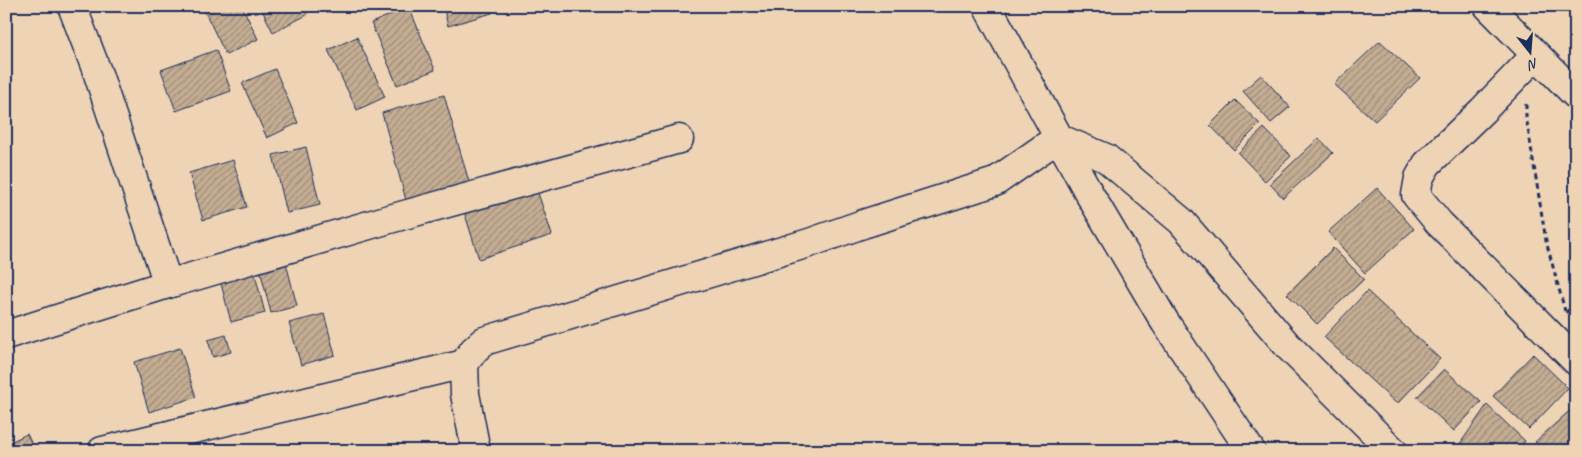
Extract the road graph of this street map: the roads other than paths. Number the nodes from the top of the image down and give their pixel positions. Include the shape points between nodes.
1 (72, 6) edge
2 (987, 6) edge
3 (1488, 6) edge
4 (1533, 58) junction
5 (1576, 94) edge
6 (1058, 138) junction
7 (679, 139) dead end
8 (168, 284) junction
9 (6, 335) edge
10 (1576, 361) edge
11 (464, 364) junction
12 (102, 451) edge
13 (476, 451) edge
14 (1252, 451) edge
15 (1393, 451) edge

1 - 8 street
2 - 6 street
3 - 4 street
4 - 5 street
4 - 10 street via 1426,164 1416,195 1439,223
6 - 11 street via 995,182 809,244 494,337 484,341
6 - 14 street via 1165,322
6 - 15 street via 1106,158 1181,221 1288,346
7 - 8 street
8 - 9 street
11 - 12 street
11 - 13 street via 464,394

